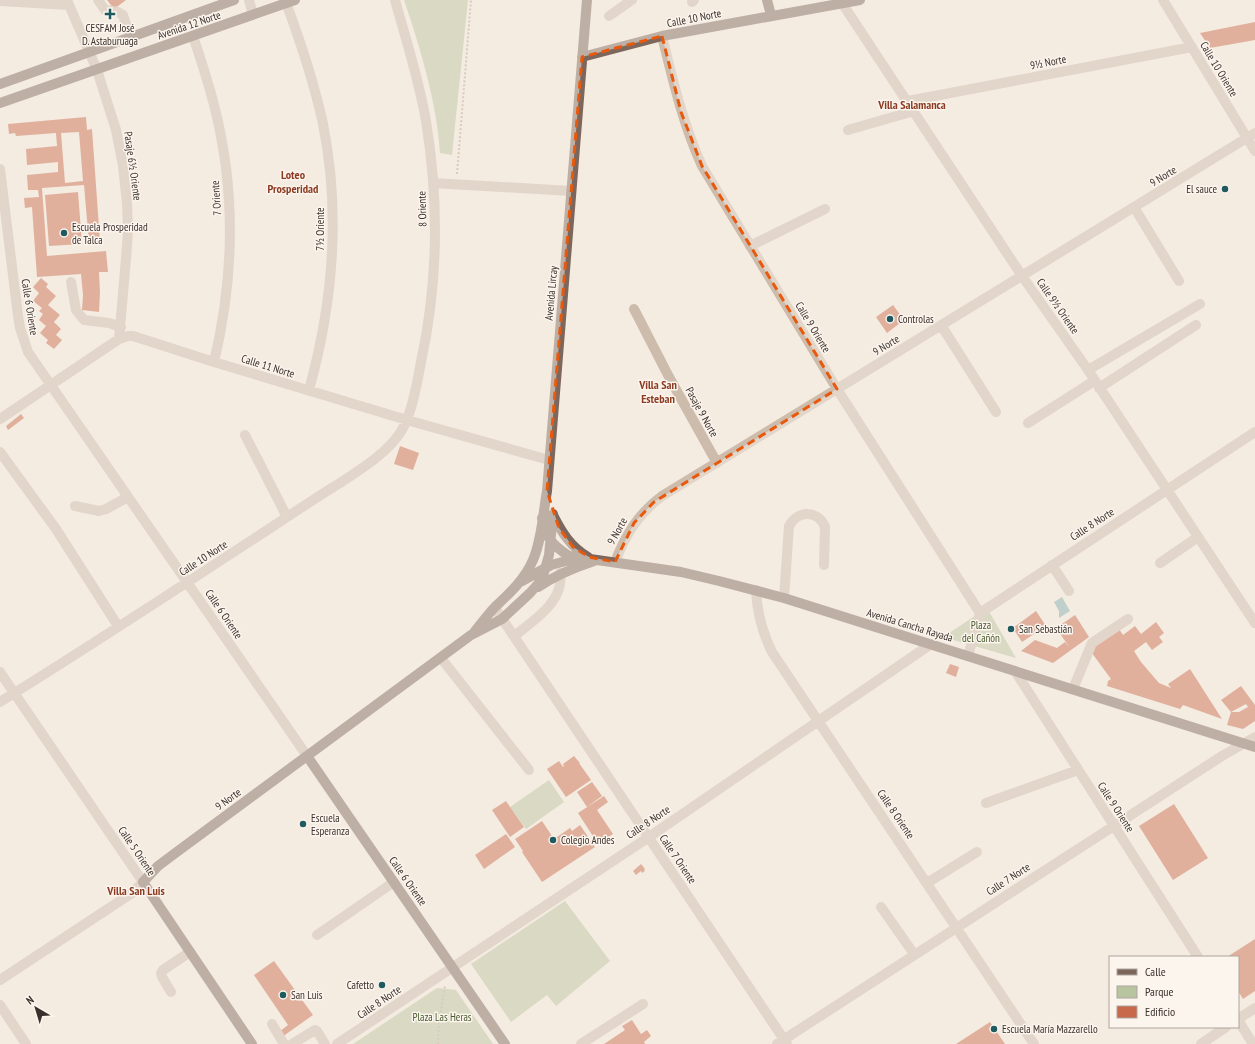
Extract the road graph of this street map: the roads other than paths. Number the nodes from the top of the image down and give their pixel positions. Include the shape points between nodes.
1 (98, 0) edge
2 (234, 0) edge
3 (249, 0) edge
4 (394, 0) edge
5 (580, 0) edge
6 (587, 0) edge
7 (632, 0) edge
8 (767, 0) edge
9 (860, 0) edge
10 (1163, 0) edge
11 (0, 1) edge
12 (289, 1) edge
13 (68, 3) edge
14 (842, 3) junction
15 (586, 11) junction
16 (253, 15) junction
17 (771, 15) junction
18 (608, 16) dead end
19 (193, 36) junction
20 (662, 36) junction
21 (130, 38) junction
22 (1192, 47) junction
23 (90, 52) junction
24 (582, 57) junction
25 (97, 70) junction
26 (0, 84) edge
27 (908, 101) junction
28 (0, 103) edge
29 (914, 111) junction
30 (848, 130) dead end
31 (1251, 136) edge
32 (1255, 151) edge
33 (0, 168) edge
34 (433, 183) junction
35 (571, 191) junction
36 (1134, 207) junction
37 (825, 209) dead end
38 (750, 246) junction
39 (1022, 276) junction
40 (1179, 281) dead end
41 (71, 282) dead end
42 (1200, 304) dead end
43 (634, 309) dead end
44 (1196, 325) dead end
45 (941, 326) junction
46 (121, 327) junction
47 (119, 339) junction
48 (214, 362) junction
49 (1088, 370) junction
50 (1096, 384) junction
51 (51, 386) junction
52 (837, 389) junction
53 (309, 390) junction
54 (996, 412) dead end
55 (0, 419) edge
56 (407, 420) junction
57 (1028, 423) dead end
58 (1255, 432) edge
59 (245, 435) dead end
60 (0, 452) edge
61 (549, 460) junction
62 (716, 463) junction
63 (1166, 490) junction
64 (547, 491) junction
65 (128, 496) junction
66 (75, 506) dead end
67 (553, 514) junction
68 (287, 517) junction
69 (542, 518) junction
70 (1198, 537) junction
71 (550, 541) junction
72 (578, 557) junction
73 (598, 560) junction
74 (615, 562) junction
75 (1160, 563) dead end
76 (824, 565) dead end
77 (1052, 566) junction
78 (546, 567) junction
79 (560, 573) junction
80 (187, 582) junction
81 (518, 583) junction
82 (756, 590) junction
83 (1069, 592) dead end
84 (530, 593) junction
85 (784, 598) junction
86 (495, 608) junction
87 (980, 613) junction
88 (502, 619) junction
89 (1128, 619) dead end
90 (1255, 623) edge
91 (118, 626) junction
92 (471, 635) junction
93 (514, 636) junction
94 (931, 644) junction
95 (968, 656) junction
96 (441, 658) junction
97 (1015, 671) junction
98 (0, 672) edge
99 (1073, 689) junction
100 (14, 693) junction
101 (0, 702) edge
102 (818, 721) junction
103 (1255, 737) edge
104 (1243, 744) junction
105 (1255, 747) edge
106 (307, 756) junction
107 (529, 770) dead end
108 (1078, 770) junction
109 (986, 803) dead end
110 (1113, 825) junction
111 (649, 837) junction
112 (977, 852) dead end
113 (143, 882) junction
114 (394, 882) junction
115 (927, 883) junction
116 (881, 906) dead end
117 (957, 927) junction
118 (317, 935) dead end
119 (190, 952) junction
120 (914, 954) junction
121 (1197, 956) edge
122 (452, 967) junction
123 (0, 980) edge
124 (171, 992) dead end
125 (643, 1004) dead end
126 (0, 1005) edge
127 (1255, 1008) edge
128 (1239, 1019) edge
129 (1239, 1022) edge
130 (272, 1024) dead end
131 (1225, 1028) edge
132 (782, 1042) edge
133 (26, 1044) edge
134 (252, 1044) edge
135 (284, 1044) edge
136 (292, 1044) edge
137 (325, 1044) edge
138 (337, 1044) edge
139 (505, 1044) edge
140 (581, 1044) edge
141 (1034, 1044) edge
142 (1201, 1044) edge
143 (1253, 1044) edge

1 - 21 street via 105,10 123,15
2 - 21 main road, Avenida 12 Norte
3 - 16 street
4 - 34 street, 8 Oriente via 420,91
5 - 15 main road
6 - 15 main road, Avenida Lircay
7 - 18 street
8 - 17 main road
9 - 14 main road, Calle 10 Norte
10 - 22 street, Calle 10 Oriente
11 - 13 street
12 - 16 main road, Avenida 12 Norte
12 - 53 street, 7½ Oriente via 316,95 327,147 332,194 333,247 328,302 321,345
13 - 23 street
14 - 17 main road, Calle 10 Norte
14 - 27 street, Calle 9½ Oriente
15 - 24 main road, Avenida Lircay
16 - 19 main road, Avenida 12 Norte
17 - 20 main road, Calle 10 Norte
19 - 25 main road, Avenida 12 Norte
19 - 48 street, 7 Oriente via 219,129 230,207 228,288
20 - 24 main road, Calle 10 Norte
20 - 38 street, Calle 9 Oriente via 681,112 693,146
21 - 23 main road, Avenida 12 Norte
22 - 27 street, 9½ Norte
22 - 31 street, Calle 10 Oriente
23 - 25 street, Pasaje 6½ Oriente
23 - 26 main road, Avenida 12 Norte
24 - 35 main road, Avenida Lircay
25 - 28 main road, Avenida 12 Norte
25 - 46 street, Pasaje 6½ Oriente via 116,130 125,185 128,231
27 - 29 street, Calle 9½ Oriente
29 - 30 street
29 - 39 street, Calle 9½ Oriente
31 - 32 street, Calle 10 Oriente
31 - 36 street, 9 Norte
33 - 51 street, Calle 6 Oriente via 20,328 28,352
34 - 35 street
34 - 56 street, 8 Oriente via 434,245 431,301 423,352
35 - 61 main road, Avenida Lircay
36 - 39 street, 9 Norte
36 - 40 street
37 - 38 street
38 - 52 street, Calle 9 Oriente
39 - 45 street, 9 Norte
39 - 49 street, Calle 9½ Oriente
41 - 46 street via 76,310 84,320
42 - 49 street
43 - 62 street, Pasaje 9 Norte
44 - 50 street
45 - 52 street, 9 Norte
45 - 54 street
46 - 47 street, Pasaje 6½ Oriente
47 - 48 street, Calle 11 Norte via 128,336 138,337
47 - 51 street, Calle 11 Norte
48 - 53 street, Calle 11 Norte
49 - 50 street, Calle 9½ Oriente
50 - 57 street
50 - 63 street, Calle 9½ Oriente
51 - 55 street, Calle 11 Norte
51 - 65 street, Calle 6 Oriente
52 - 62 street, 9 Norte
52 - 87 street, Calle 9 Oriente
53 - 56 street, Calle 11 Norte
56 - 61 street, Calle 11 Norte
56 - 68 street, Calle 10 Norte via 400,434 382,453
58 - 63 street, Calle 8 Norte
59 - 68 street
60 - 91 street via 56,529
61 - 64 main road, Avenida Lircay
62 - 74 street, 9 Norte via 662,496 646,509 629,531
63 - 70 street, Calle 9½ Oriente
63 - 77 street, Calle 8 Norte
64 - 67 main road, Avenida Cancha Rayada
64 - 69 main road, Avenida Lircay
65 - 66 street via 99,511
65 - 80 street, Calle 6 Oriente
67 - 71 main road
67 - 73 main road, Avenida Cancha Rayada via 559,528 573,547
68 - 80 street, Calle 10 Norte
69 - 71 main road, Avenida Cancha Rayada via 542,525
69 - 81 main road, Avenida Lircay via 536,553
70 - 75 street
70 - 90 street, Calle 9½ Oriente
71 - 72 main road, Avenida Cancha Rayada via 569,556
71 - 78 main road
72 - 73 main road, Avenida Cancha Rayada
72 - 78 main road
73 - 74 main road, Avenida Cancha Rayada
73 - 79 main road
74 - 82 main road, Avenida Cancha Rayada via 681,572
76 - 85 street via 823,522 807,514 793,519 789,526
77 - 83 street
77 - 87 street, Calle 8 Norte
78 - 81 main road
78 - 84 main road via 543,576
79 - 84 main road
79 - 93 street via 562,582 555,599
80 - 91 street, Calle 10 Norte
80 - 106 street, Calle 6 Oriente
81 - 86 main road, 9 Norte
82 - 85 main road, Avenida Cancha Rayada
82 - 102 street, Calle 8 Oriente via 760,621 767,642
84 - 88 main road, 9 Norte
85 - 94 main road, Avenida Cancha Rayada
86 - 88 street, Calle 7 Oriente
86 - 92 main road, 9 Norte
87 - 95 street
88 - 92 main road, 9 Norte
88 - 93 street, Calle 7 Oriente
89 - 99 street via 1092,643
91 - 100 street, Calle 10 Norte
92 - 96 main road, 9 Norte
93 - 111 street, Calle 7 Oriente
94 - 95 main road, Avenida Cancha Rayada
94 - 102 street, Calle 8 Norte
95 - 97 main road, Avenida Cancha Rayada
96 - 106 main road, 9 Norte
96 - 107 street
97 - 99 main road, Avenida Cancha Rayada
97 - 108 street, Calle 9 Oriente
98 - 100 street, Calle 5 Oriente
99 - 104 main road, Avenida Cancha Rayada
100 - 101 street, Calle 10 Norte
100 - 113 street, Calle 5 Oriente
102 - 111 street, Calle 8 Norte
102 - 115 street, Calle 8 Oriente
103 - 104 street, Calle 7 Norte
104 - 105 main road, Avenida Cancha Rayada
104 - 110 street, Calle 7 Norte
106 - 113 main road, 9 Norte via 158,866
106 - 114 main road, Calle 6 Oriente
108 - 109 street
108 - 110 street, Calle 9 Oriente
110 - 117 street, Calle 7 Norte
110 - 121 street, Calle 9 Oriente
111 - 122 street, Calle 8 Norte
111 - 132 street, Calle 7 Oriente
112 - 115 street
113 - 119 main road, Calle 5 Oriente
113 - 123 street, 9 Norte via 132,894
114 - 118 street
114 - 122 main road, Calle 6 Oriente
115 - 117 street, Calle 8 Oriente
116 - 120 street
117 - 120 street, Calle 7 Norte
117 - 141 street, Calle 8 Oriente
119 - 124 street via 161,973
119 - 134 main road, Calle 5 Oriente
120 - 132 street, Calle 7 Norte
122 - 138 street, Calle 8 Norte
122 - 139 main road, Calle 6 Oriente
125 - 140 street
126 - 133 street
127 - 128 street
129 - 143 street
130 - 135 street
131 - 142 street
136 - 137 street via 315,1030

